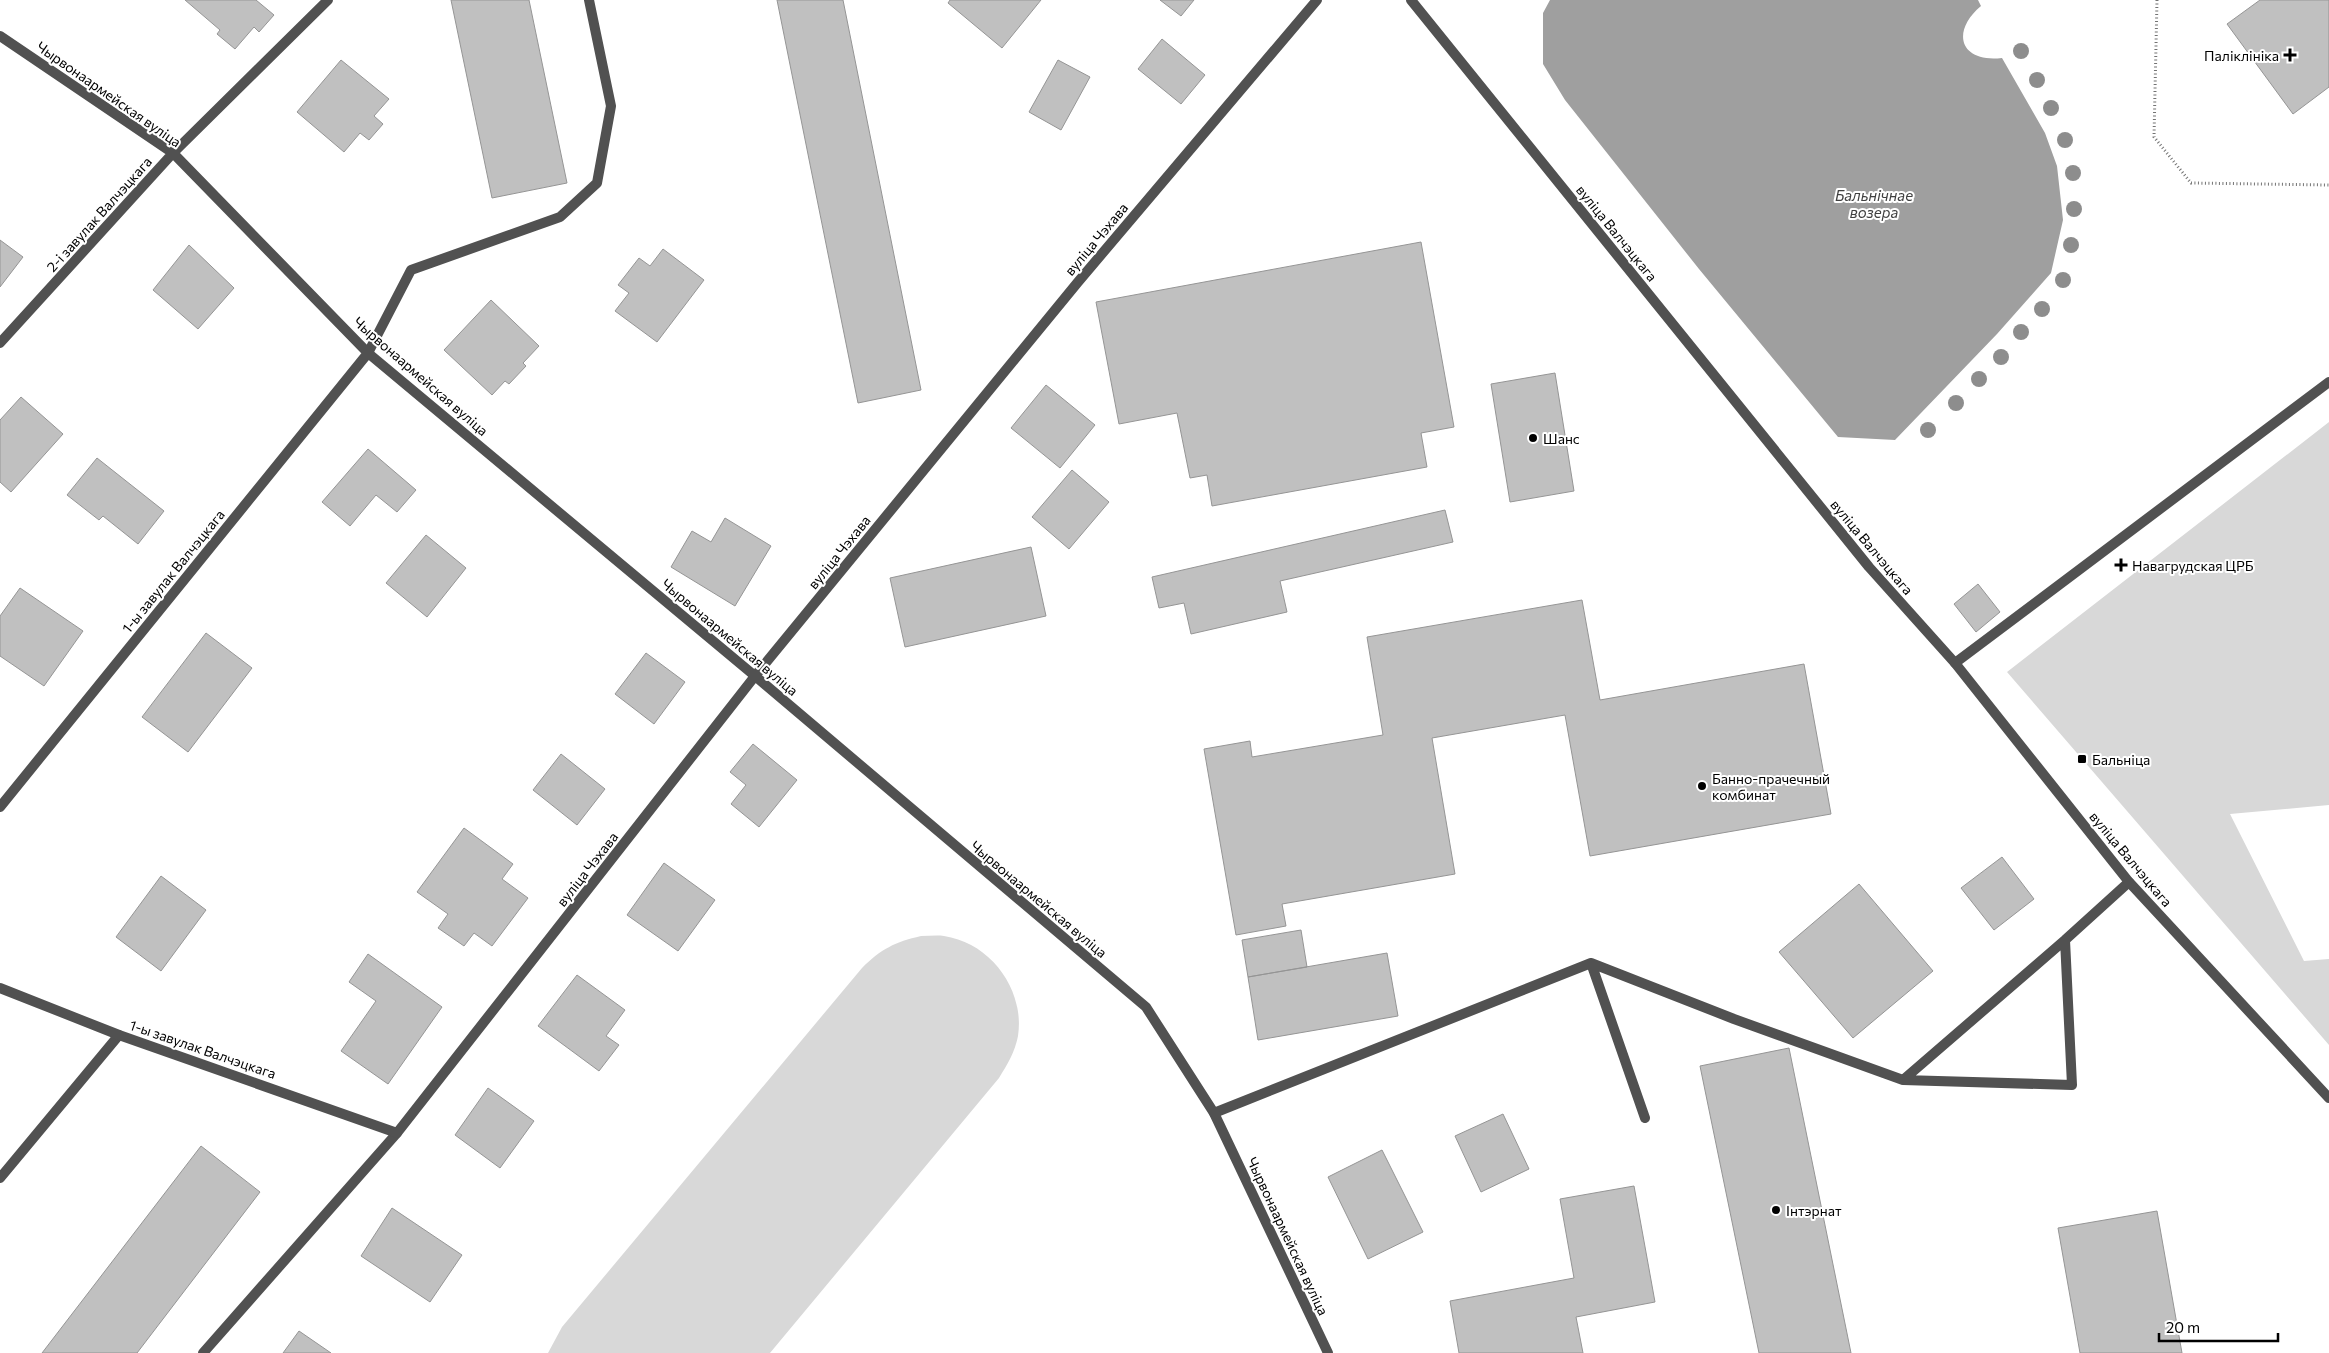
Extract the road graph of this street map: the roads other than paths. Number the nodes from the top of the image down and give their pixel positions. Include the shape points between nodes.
1 (328, 0) edge
2 (589, 0) edge
3 (1317, 0) edge
4 (1411, 0) edge
5 (0, 36) edge
6 (173, 153) junction
7 (0, 343) edge
8 (368, 352) junction
9 (2329, 382) edge
10 (1955, 663) junction
11 (755, 676) junction
12 (0, 808) edge
13 (2128, 882) junction
14 (2065, 940) junction
15 (1591, 963) junction
16 (0, 988) edge
17 (119, 1035) junction
18 (1903, 1080) junction
19 (2329, 1098) edge
20 (1214, 1113) junction
21 (1645, 1118) dead end
22 (397, 1133) junction
23 (0, 1178) edge
24 (203, 1353) edge
25 (1328, 1353) edge

1 - 6 street, 2-і завулак Валчэцкага
2 - 8 street, 1-ы завулак Валчэцкага via 611,106 597,183 560,217 411,270
3 - 11 street, вуліца Чэхава via 1078,282
4 - 10 street, вуліца Валчэцкага via 1869,567
5 - 6 street, Чырвонаармейская вуліца
6 - 7 street, 2-і завулак Валчэцкага
6 - 8 street, Чырвонаармейская вуліца
8 - 11 street, Чырвонаармейская вуліца
8 - 12 street, 1-ы завулак Валчэцкага
9 - 10 street
10 - 13 street, вуліца Валчэцкага
11 - 20 street, Чырвонаармейская вуліца via 1146,1007
11 - 22 street, вуліца Чэхава
13 - 14 street
13 - 19 street, вуліца Валчэцкага
14 - 18 street
14 - 18 street via 2072,1085
15 - 18 street
15 - 20 street
15 - 21 street
16 - 17 street, 1-ы завулак Валчэцкага
17 - 22 street, 1-ы завулак Валчэцкага
17 - 23 street
20 - 25 street, Чырвонаармейская вуліца
22 - 24 street, вуліца Чэхава

